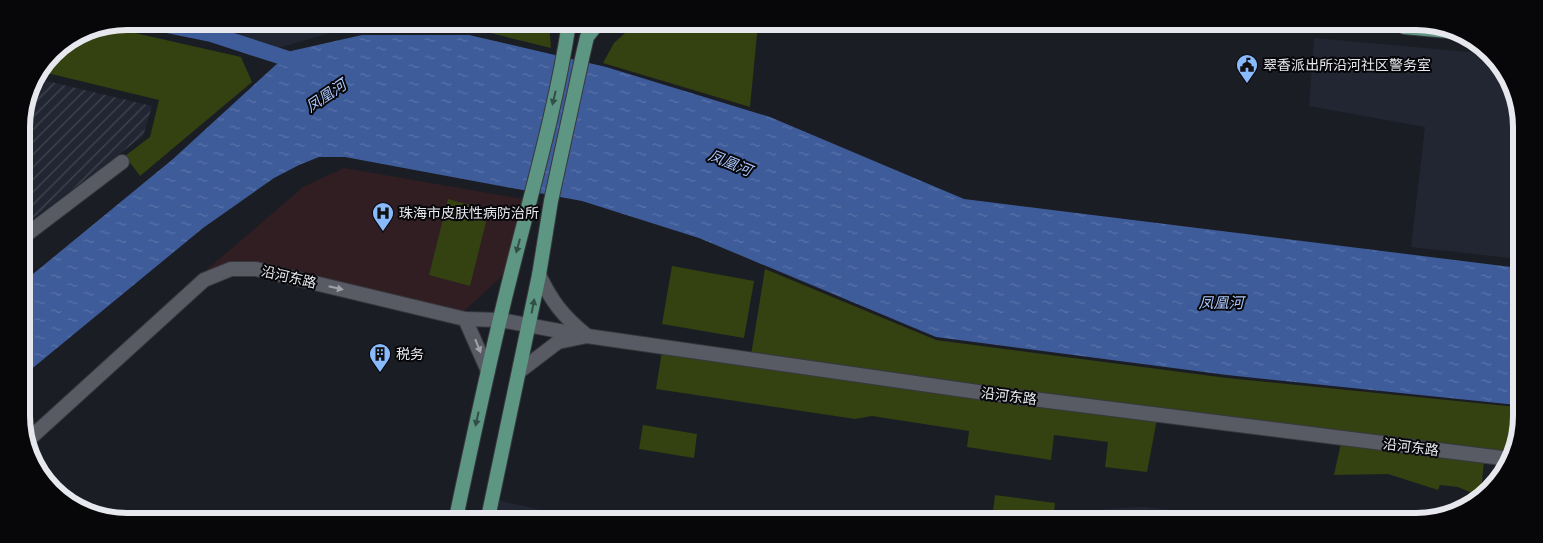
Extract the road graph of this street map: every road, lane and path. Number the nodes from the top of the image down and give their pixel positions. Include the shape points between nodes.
1 (567, 30) edge
2 (592, 30) edge
3 (122, 162) dead end
4 (30, 232) edge
5 (539, 275) junction
6 (465, 319) junction
7 (500, 320) junction
8 (529, 326) junction
9 (587, 336) junction
10 (488, 371) junction
11 (520, 371) junction
12 (32, 436) edge
13 (1503, 458) edge
14 (457, 513) edge
15 (489, 513) edge

1 -> 7 main road via 565,50 531,199
2 - 5 main road via 587,37 551,201
3 - 4 street
8 -> 5 main road
5 - 9 street via 560,310
6 - 7 street, 沿河东路
6 -> 10 street
12 -> 6 street, 沿河东路 via 204,280 231,269 256,269
7 - 8 street, 沿河东路
7 - 10 main road
8 - 9 street, 沿河东路
8 - 11 main road
9 - 11 street, 沿河东路 via 558,342
9 - 13 street, 沿河东路 via 985,393
10 -> 14 main road
11 - 15 main road

